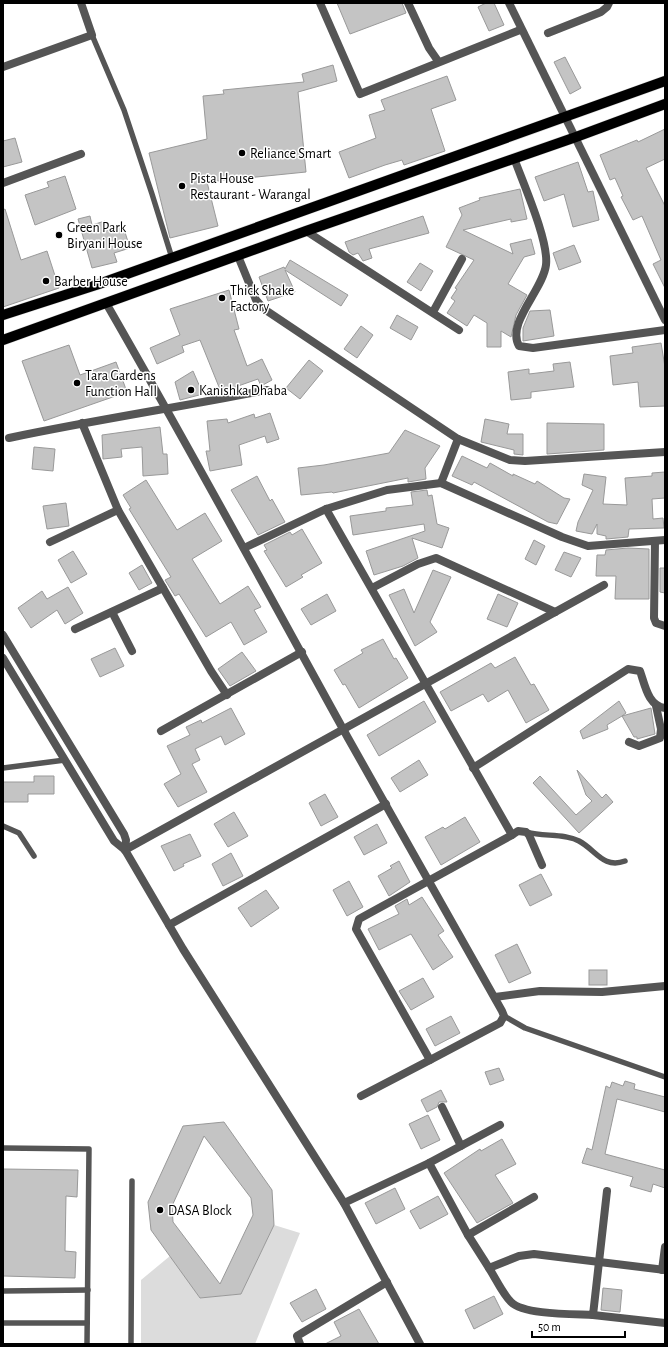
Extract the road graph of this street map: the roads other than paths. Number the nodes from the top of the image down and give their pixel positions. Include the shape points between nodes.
1 (320, 3) edge
2 (408, 3) edge
3 (508, 3) edge
4 (609, 3) edge
5 (83, 4) edge
6 (520, 30) junction
7 (548, 32) dead end
8 (92, 35) junction
9 (438, 61) junction
10 (3, 67) edge
11 (665, 81) edge
12 (665, 104) edge
13 (565, 118) junction
14 (576, 137) junction
15 (81, 154) dead end
16 (514, 158) junction
17 (3, 184) edge
18 (306, 231) junction
19 (238, 256) junction
20 (172, 258) junction
21 (462, 259) dead end
22 (106, 303) junction
23 (433, 312) junction
24 (3, 315) edge
25 (665, 320) edge
26 (460, 330) dead end
27 (665, 330) edge
28 (3, 340) edge
29 (267, 390) dead end
30 (167, 410) junction
31 (82, 423) junction
32 (8, 438) dead end
33 (458, 439) junction
34 (665, 452) edge
35 (441, 482) junction
36 (326, 508) junction
37 (118, 510) junction
38 (665, 540) edge
39 (655, 541) junction
40 (50, 542) dead end
41 (244, 548) junction
42 (604, 585) dead end
43 (163, 588) junction
44 (372, 588) junction
45 (112, 612) junction
46 (555, 612) junction
47 (665, 626) edge
48 (75, 629) dead end
49 (3, 635) edge
50 (132, 651) dead end
51 (302, 652) junction
52 (4, 663) edge
53 (425, 683) junction
54 (33, 684) junction
55 (23, 690) junction
56 (227, 695) junction
57 (656, 706) junction
58 (665, 708) edge
59 (344, 729) junction
60 (161, 731) dead end
61 (629, 742) dead end
62 (65, 760) junction
63 (3, 768) edge
64 (473, 768) junction
65 (386, 804) junction
66 (3, 826) edge
67 (526, 832) junction
68 (512, 835) junction
69 (125, 850) junction
70 (34, 856) dead end
71 (625, 861) dead end
72 (542, 866) dead end
73 (428, 881) junction
74 (169, 925) junction
75 (665, 986) edge
76 (495, 997) junction
77 (504, 1016) junction
78 (430, 1060) junction
79 (665, 1076) edge
80 (361, 1096) dead end
81 (442, 1107) dead end
82 (500, 1126) dead end
83 (461, 1146) junction
84 (3, 1148) edge
85 (429, 1163) junction
86 (132, 1181) dead end
87 (607, 1191) dead end
88 (534, 1197) dead end
89 (344, 1203) junction
90 (468, 1235) junction
91 (665, 1247) edge
92 (599, 1261) junction
93 (489, 1268) junction
94 (664, 1270) edge
95 (387, 1282) junction
96 (88, 1290) junction
97 (3, 1291) edge
98 (593, 1315) junction
99 (3, 1323) edge
100 (87, 1323) junction
101 (665, 1323) edge
102 (87, 1344) edge
103 (131, 1344) edge
104 (300, 1344) edge
105 (420, 1344) edge

1 - 9 street via 360,94
2 - 9 street via 429,48
3 - 6 street
4 - 7 street via 601,12
5 - 8 street
6 - 9 street
6 - 13 street
8 - 10 street
8 - 20 lane via 124,110
11 - 13 main road
12 - 14 main road
13 - 14 street
13 - 20 main road
14 - 16 main road
14 - 25 street
15 - 17 street
16 - 18 main road
16 - 27 street via 546,256 546,266 540,283 516,330 516,341 519,346 533,348
18 - 19 main road
18 - 23 street
19 - 22 main road
19 - 33 street via 256,300 264,309
20 - 24 main road
21 - 23 street
22 - 28 main road
22 - 30 street
23 - 26 street
29 - 30 street
30 - 31 street
30 - 41 street
31 - 32 street
31 - 37 street
33 - 34 street via 510,460 525,461
33 - 35 street
35 - 36 street via 387,490
35 - 39 street via 562,537 588,546
36 - 41 street
36 - 44 street
37 - 40 street
37 - 43 street
38 - 39 street
39 - 47 street via 654,618 656,623
41 - 51 street
42 - 46 street
43 - 45 street
43 - 56 street
44 - 46 street via 418,564 436,558
44 - 53 street
45 - 48 street
45 - 50 street
46 - 53 street
49 - 54 street
51 - 56 street
51 - 59 street
52 - 55 street
53 - 59 street
53 - 64 street
54 - 55 street
54 - 69 street via 124,834
55 - 62 street
56 - 60 street
57 - 58 street
57 - 61 street via 661,729 660,738 639,746
57 - 64 street via 640,671 628,669
59 - 65 street
59 - 69 street
62 - 63 lane
62 - 69 street via 114,841
64 - 68 street
65 - 73 street
65 - 74 street
66 - 70 lane via 19,833
67 - 68 street via 518,831
67 - 71 lane via 570,838 586,845 608,862
67 - 72 street
68 - 73 street
69 - 74 street
73 - 76 street
73 - 78 street via 359,919 356,930
74 - 89 street
75 - 76 street via 602,992 540,991
76 - 77 street
77 - 78 street via 500,1023
77 - 79 lane via 525,1028
78 - 80 street
81 - 83 street
82 - 83 street
83 - 85 street
84 - 96 lane via 89,1149
85 - 89 street
85 - 90 street
86 - 103 lane
87 - 92 street
88 - 90 street
89 - 95 street
90 - 93 street
91 - 94 street
92 - 93 street via 525,1254
92 - 94 street
92 - 98 street
93 - 98 street via 510,1302 517,1307
95 - 104 street via 297,1336
95 - 105 street
96 - 97 lane
96 - 100 lane
98 - 101 street
99 - 100 lane
100 - 102 lane

